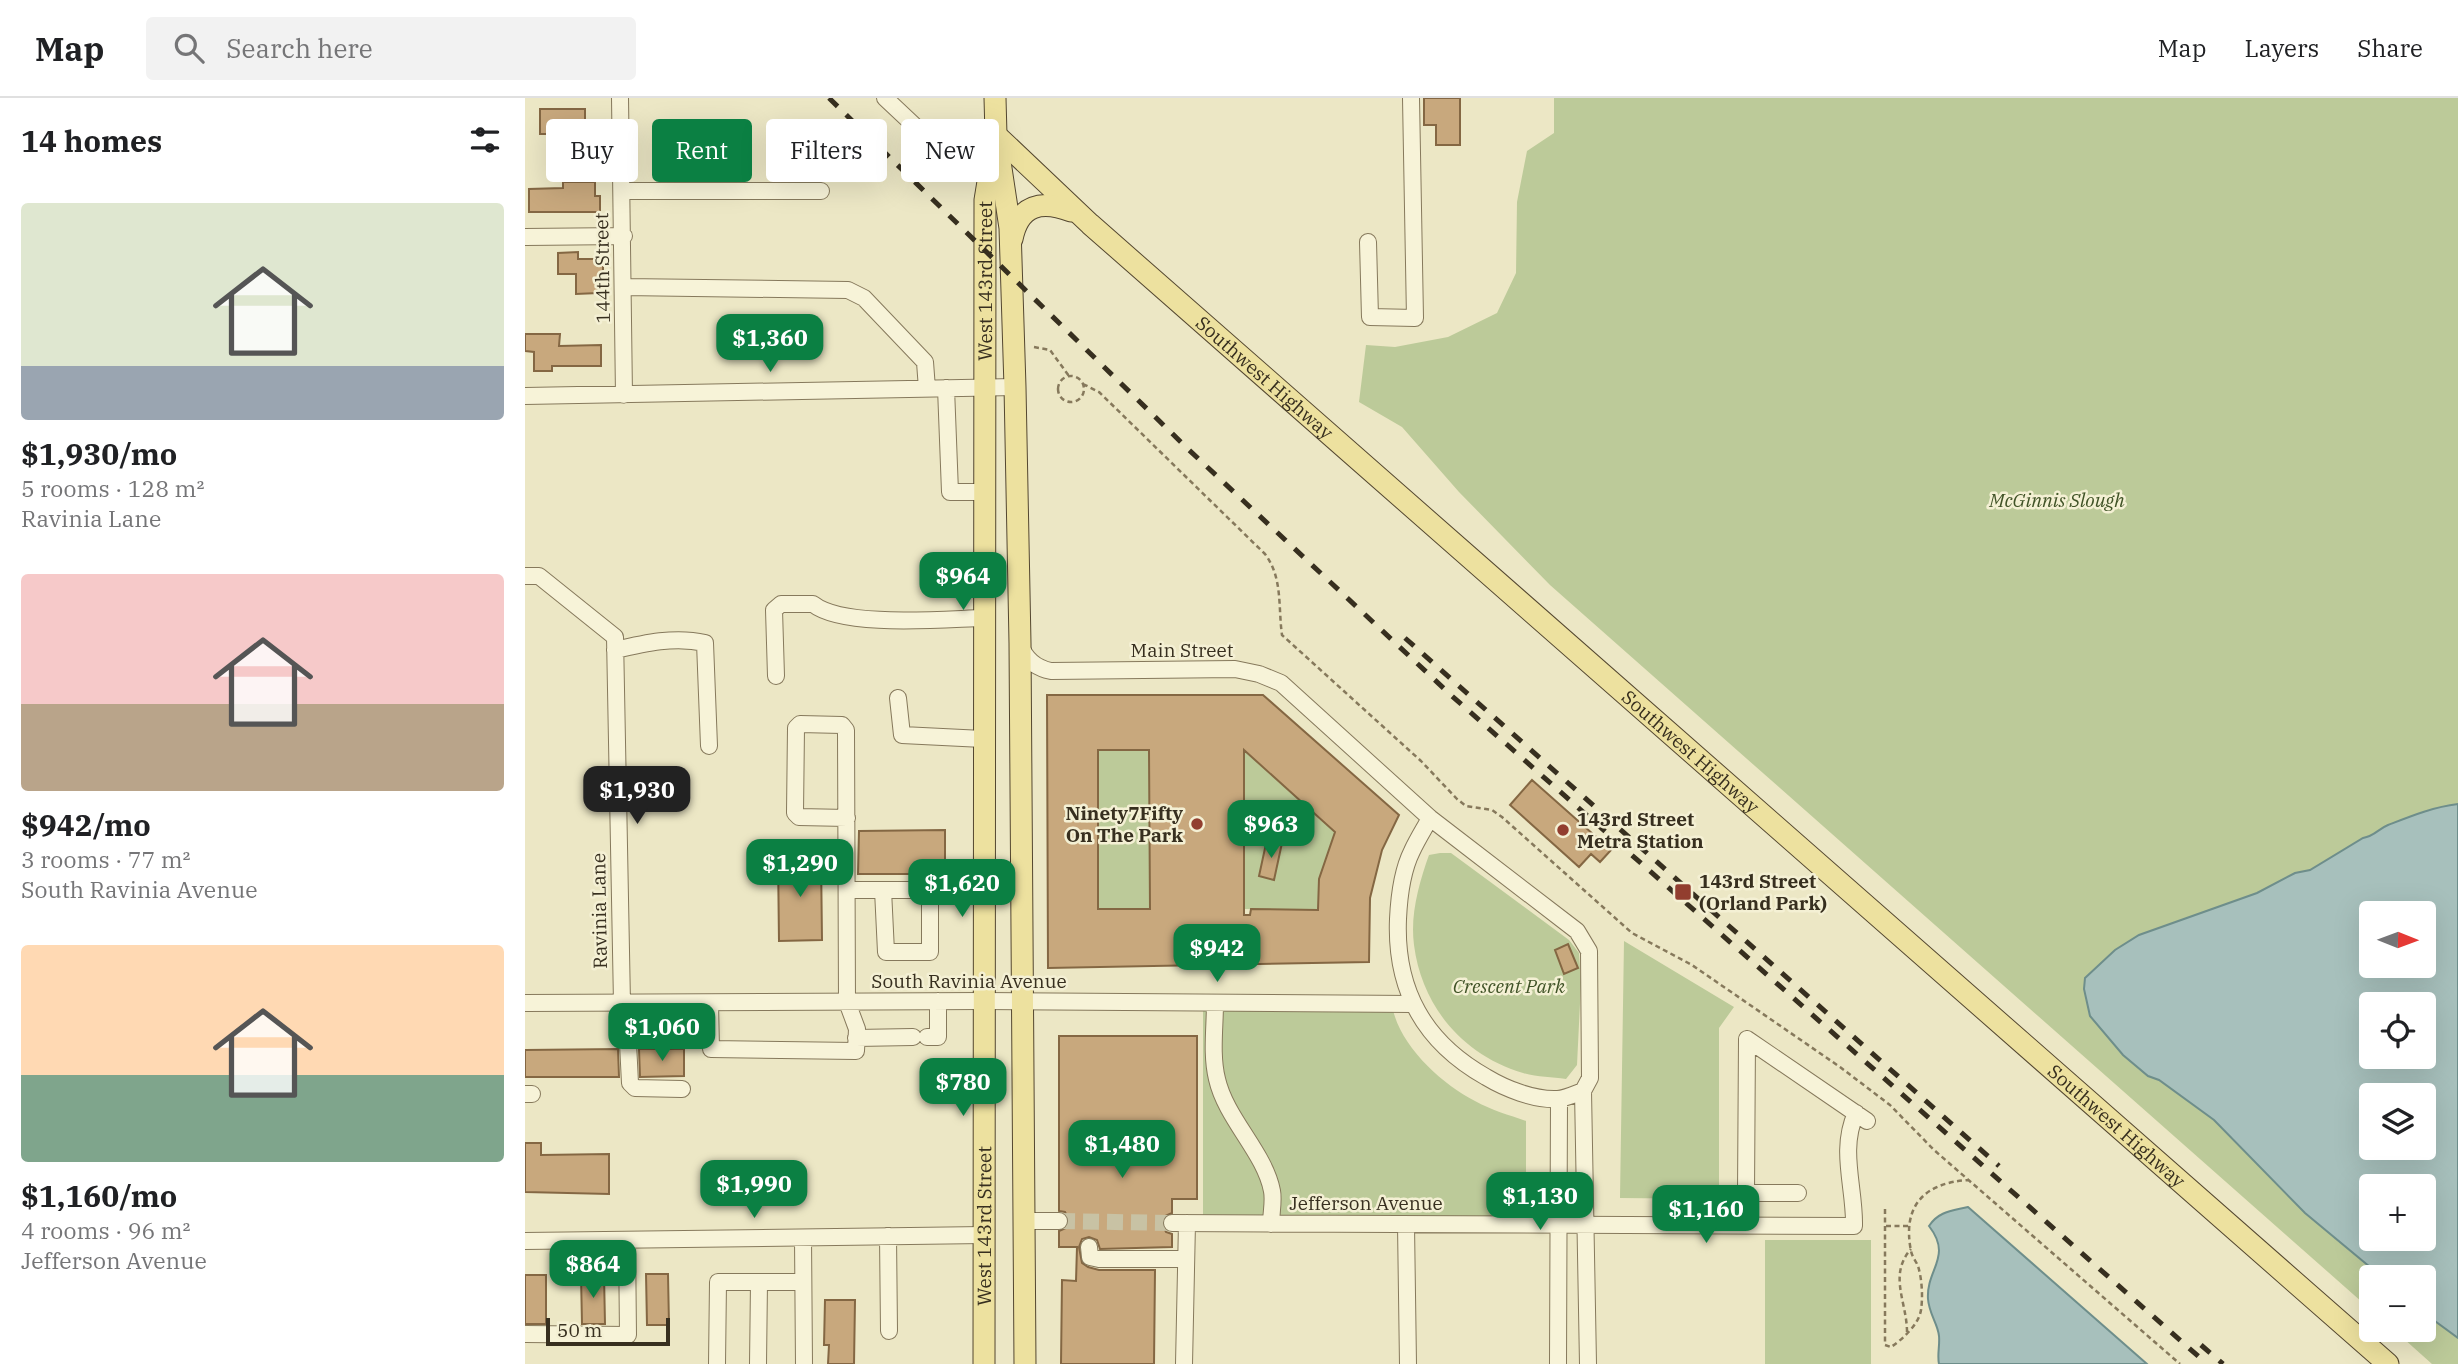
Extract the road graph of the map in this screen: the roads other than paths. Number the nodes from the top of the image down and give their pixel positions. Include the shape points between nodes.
1 (620, 98) edge
2 (885, 98) edge
3 (995, 98) edge
4 (1411, 98) edge
5 (907, 119) edge
6 (996, 119) edge
7 (999, 138) edge
8 (999, 174) edge
9 (990, 182) edge
10 (622, 191) junction
11 (821, 191) dead end
12 (1078, 214) junction
13 (624, 236) junction
14 (525, 237) edge
15 (1368, 242) dead end
16 (1010, 251) junction
17 (624, 287) junction
18 (985, 387) junction
19 (1015, 387) junction
20 (947, 388) junction
21 (927, 389) junction
22 (624, 395) junction
23 (525, 396) edge
24 (984, 492) junction
25 (525, 576) edge
26 (984, 618) junction
27 (1020, 643) junction
28 (615, 650) junction
29 (1057, 672) junction
30 (776, 676) dead end
31 (898, 698) dead end
32 (1020, 708) junction
33 (983, 739) junction
34 (709, 746) dead end
35 (847, 818) junction
36 (1430, 818) junction
37 (847, 890) junction
38 (883, 890) junction
39 (938, 1001) junction
40 (983, 1001) junction
41 (847, 1002) junction
42 (1021, 1002) junction
43 (525, 1003) edge
44 (624, 1003) junction
45 (710, 1003) junction
46 (1215, 1003) junction
47 (1413, 1004) junction
48 (856, 1038) junction
49 (682, 1089) dead end
50 (1583, 1091) junction
51 (1559, 1099) junction
52 (1798, 1193) dead end
53 (1023, 1221) junction
54 (1059, 1221) tunnel mouth
55 (1271, 1224) junction
56 (1406, 1225) junction
57 (1559, 1226) junction
58 (1584, 1226) junction
59 (985, 1235) junction
60 (888, 1236) junction
61 (803, 1238) junction
62 (627, 1240) junction
63 (525, 1241) edge
64 (1089, 1247) dead end
65 (1186, 1259) junction
66 (759, 1282) junction
67 (803, 1282) junction
68 (889, 1331) dead end
69 (525, 1335) edge
70 (717, 1364) edge
71 (758, 1364) edge
72 (804, 1364) edge
73 (984, 1364) edge
74 (1025, 1364) edge
75 (1184, 1364) edge
76 (1408, 1364) edge
77 (1558, 1364) edge
78 (1588, 1364) edge
79 (2388, 1364) edge

1 - 10 street, 144th Street
2 - 5 street
3 - 6 main road, West 143rd Street
4 - 15 street via 1415,318 1370,317
7 - 12 main road, Southwest Highway
8 - 16 main road, West 143rd Street
9 - 18 main road, West 143rd Street via 985,200
10 - 11 street
10 - 13 street, 144th Street
12 - 16 main road via 1036,205 1016,224
12 - 79 main road, Southwest Highway
13 - 14 street
13 - 17 street, 144th Street
16 - 19 main road, West 143rd Street
17 - 21 street via 848,290 864,298 925,362
17 - 22 street, 144th Street
18 - 19 street
18 - 20 street
18 - 24 main road, West 143rd Street
19 - 27 main road, West 143rd Street
20 - 21 street
20 - 24 street via 950,492
21 - 22 street
22 - 23 street
24 - 26 main road, West 143rd Street
25 - 28 street via 540,576 615,637
26 - 30 street via 863,619 823,612 813,604 781,604 774,610
26 - 33 main road, West 143rd Street
27 - 29 street, Main Street via 1028,659
27 - 32 main road, West 143rd Street
28 - 34 street via 651,642 705,643
28 - 44 street, Ravinia Lane
29 - 32 street via 1033,678
29 - 36 street, Main Street via 1235,669 1259,674 1280,683
31 - 33 street via 902,735
32 - 42 main road, West 143rd Street
33 - 40 main road, West 143rd Street
35 - 35 street via 845,727 800,724 796,728 795,813 799,817
35 - 37 street
36 - 47 street via 1411,853 1399,897 1402,976
36 - 50 street, Main Street via 1577,931 1589,951 1590,1078
37 - 38 street
37 - 41 street
38 - 38 street via 930,891 930,952 886,952
39 - 40 street, South Ravinia Avenue
39 - 41 street, South Ravinia Avenue
39 - 48 street via 939,1037
40 - 42 street, South Ravinia Avenue
40 - 59 main road, West 143rd Street
41 - 45 street, South Ravinia Avenue
41 - 48 street
42 - 46 street, South Ravinia Avenue
42 - 53 main road, West 143rd Street
43 - 44 street, South Ravinia Avenue
44 - 45 street, South Ravinia Avenue
44 - 49 street, Ravinia Lane via 630,1083 635,1088
45 - 48 street via 711,1049 856,1051
46 - 47 street, South Ravinia Avenue
46 - 55 street via 1217,1079 1272,1192
47 - 51 street via 1435,1038 1464,1065 1499,1085
50 - 51 street
50 - 58 street, Main Street
51 - 57 street
52 - 58 street, Jefferson Avenue via 1746,1193 1747,1039 1862,1117 1848,1131 1854,1226
53 - 54 street
53 - 74 main road, West 143rd Street
55 - 56 street, Jefferson Avenue
55 - 65 street, Jefferson Avenue via 1179,1223
56 - 57 street, Jefferson Avenue
56 - 76 street
57 - 58 street, Jefferson Avenue
57 - 77 street
58 - 78 street, Main Street
59 - 60 street
59 - 73 main road, West 143rd Street
60 - 61 street
60 - 68 street
61 - 62 street
61 - 67 street
62 - 63 street
62 - 69 street via 628,1335
64 - 65 street via 1090,1257 1100,1259
65 - 75 street
66 - 67 street
66 - 70 street via 718,1282
66 - 71 street
67 - 72 street

